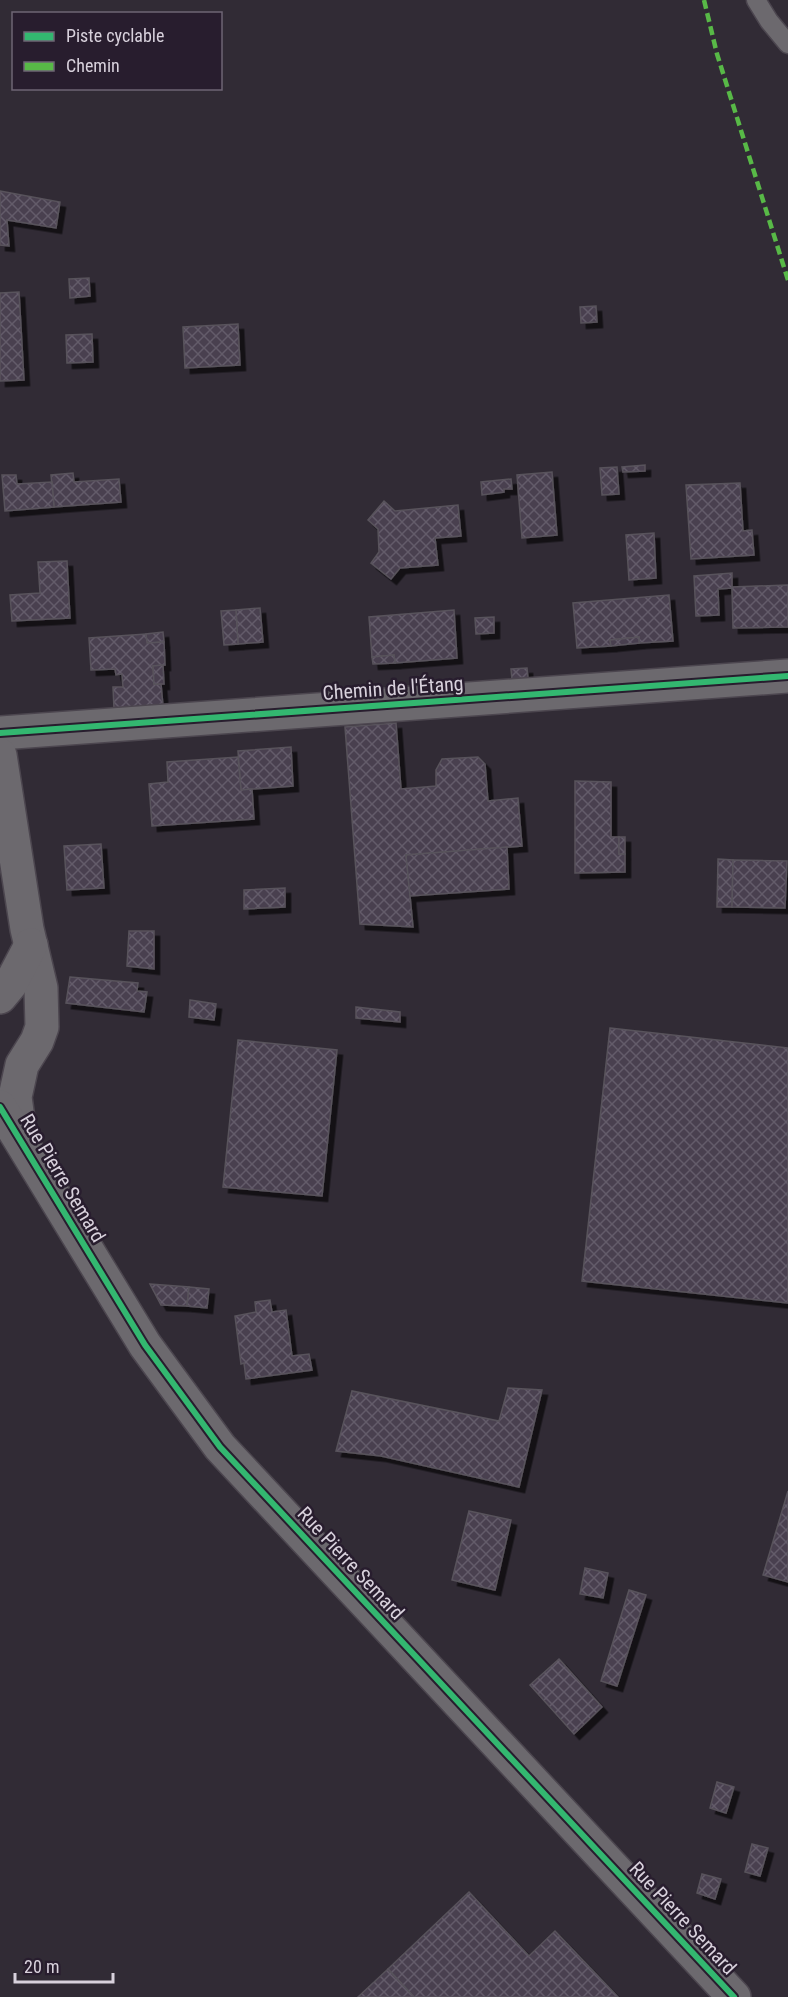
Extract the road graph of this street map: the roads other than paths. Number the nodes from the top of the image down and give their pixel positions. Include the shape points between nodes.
1 (756, 0) edge
2 (788, 44) edge
3 (788, 676) edge
4 (0, 733) edge
5 (0, 755) edge
6 (31, 945) junction
7 (0, 997) edge
8 (13, 1056) edge
9 (0, 1107) edge
10 (20, 1138) junction
11 (734, 1997) edge

1 - 2 lane
3 - 4 street, Chemin de l'Étang
5 - 6 street
6 - 7 street
6 - 8 street via 41,988 42,1028
8 - 10 street via 22,1065 15,1097
9 - 10 street, Rue Pierre Semard
10 - 11 street, Rue Pierre Semard via 146,1345 220,1447

